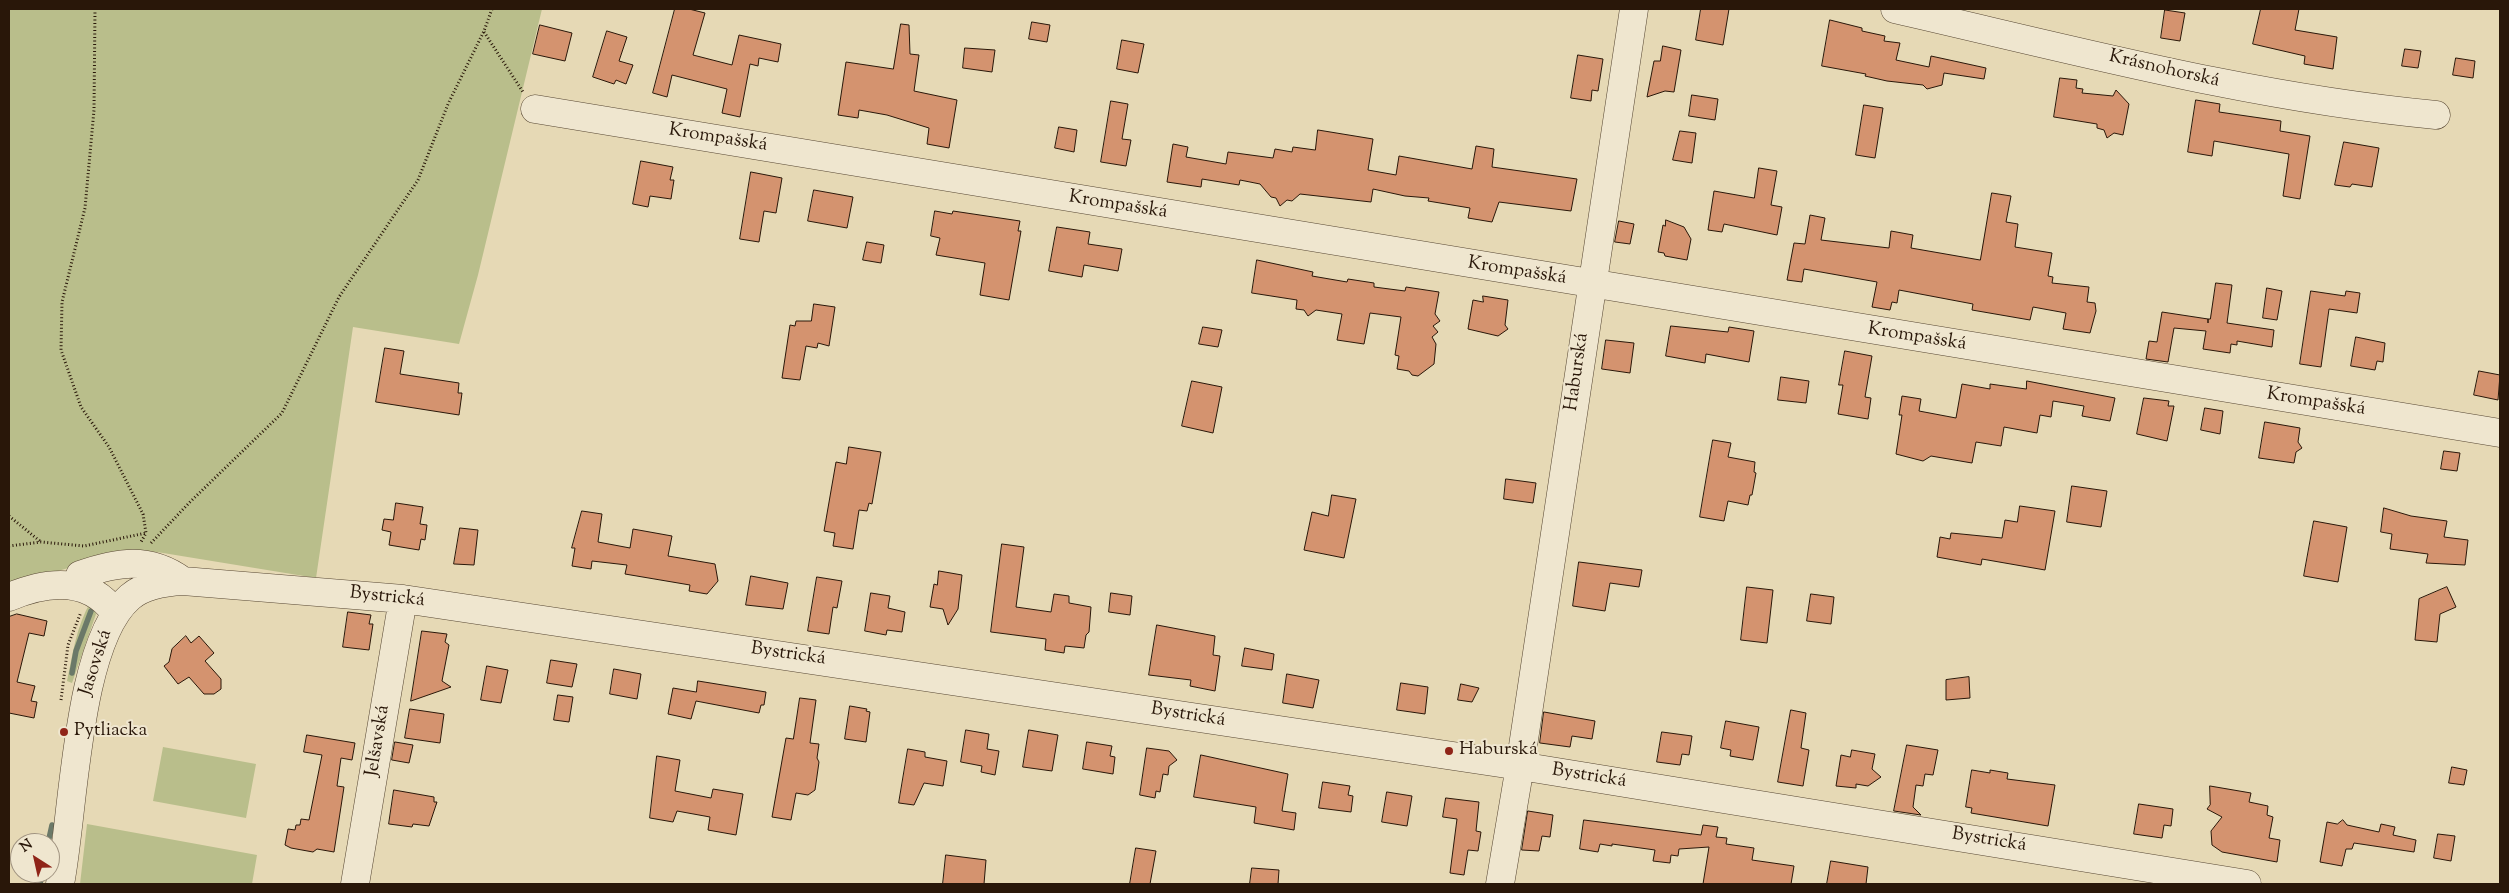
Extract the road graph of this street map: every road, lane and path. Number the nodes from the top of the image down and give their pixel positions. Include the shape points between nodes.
1 (95, 9) edge
2 (492, 9) edge
3 (1634, 9) edge
4 (1895, 9) edge
5 (484, 31) junction
6 (534, 109) joint
7 (2436, 116) dead end
8 (1591, 285) junction
9 (2500, 433) edge
10 (9, 516) edge
11 (146, 533) junction
12 (41, 542) junction
13 (9, 546) edge
14 (132, 563) junction
15 (80, 575) junction
16 (183, 581) junction
17 (52, 584) junction
18 (9, 597) edge
19 (403, 599) junction
20 (122, 605) junction
21 (1520, 766) junction
22 (60, 884) edge
23 (355, 884) edge
24 (1500, 884) edge
25 (2247, 884) edge

1 - 11 path via 94,110 84,208 62,302 61,350 82,407 109,446 143,514
2 - 5 path
3 - 8 street, Haburská
4 - 7 street, Krásnohorská via 2221,84
5 - 6 path
5 - 14 path via 448,104 418,180 338,297 282,413
6 - 8 street, Krompašská
8 - 9 street, Krompašská
8 - 21 street, Haburská
10 - 12 path
11 - 12 path via 84,546
11 - 14 path
12 - 13 path
14 - 15 street via 115,564
14 - 16 street via 164,569
15 - 17 street
15 - 20 street via 94,572 110,575
16 - 19 street, Bystrická
16 - 20 street, Bystrická via 153,585
17 - 18 street
17 - 20 street via 72,584 91,590 107,603
19 - 21 street, Bystrická
19 - 23 street, Jelšavská
20 - 22 street, Jasovská via 103,637 85,698
21 - 24 street, Haburská
21 - 25 street, Bystrická

